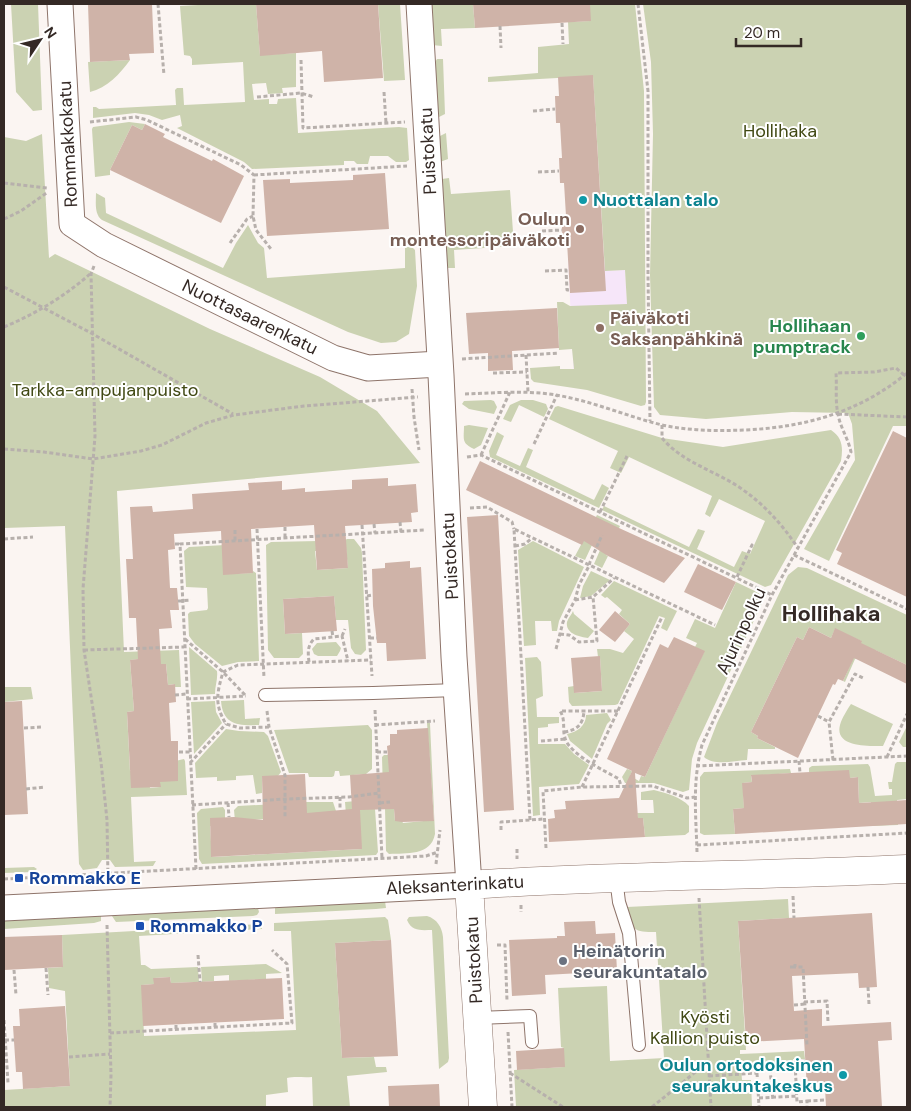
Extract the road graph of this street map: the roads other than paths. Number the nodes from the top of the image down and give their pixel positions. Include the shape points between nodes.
1 (60, 4) edge
2 (419, 4) edge
3 (72, 224) joint
4 (447, 362) junction
5 (456, 690) junction
6 (265, 695) road end
7 (907, 869) edge
8 (616, 878) junction
9 (469, 885) junction
10 (4, 908) edge
11 (477, 1018) junction
12 (532, 1042) dead end
13 (639, 1045) dead end
14 (483, 1107) edge

1 - 3 street, Rommakkokatu
2 - 4 street, Puistokatu
3 - 4 street, Nuottasaarenkatu via 104,245 333,358 368,368
4 - 5 street, Puistokatu via 442,396
5 - 6 lane
5 - 9 street, Puistokatu
7 - 8 main road, Aleksanterinkatu
8 - 9 main road, Aleksanterinkatu
8 - 13 lane via 619,902 629,933
9 - 10 street, Aleksanterinkatu
9 - 11 main road, Puistokatu
11 - 12 lane via 530,1016
11 - 14 main road, Puistokatu

